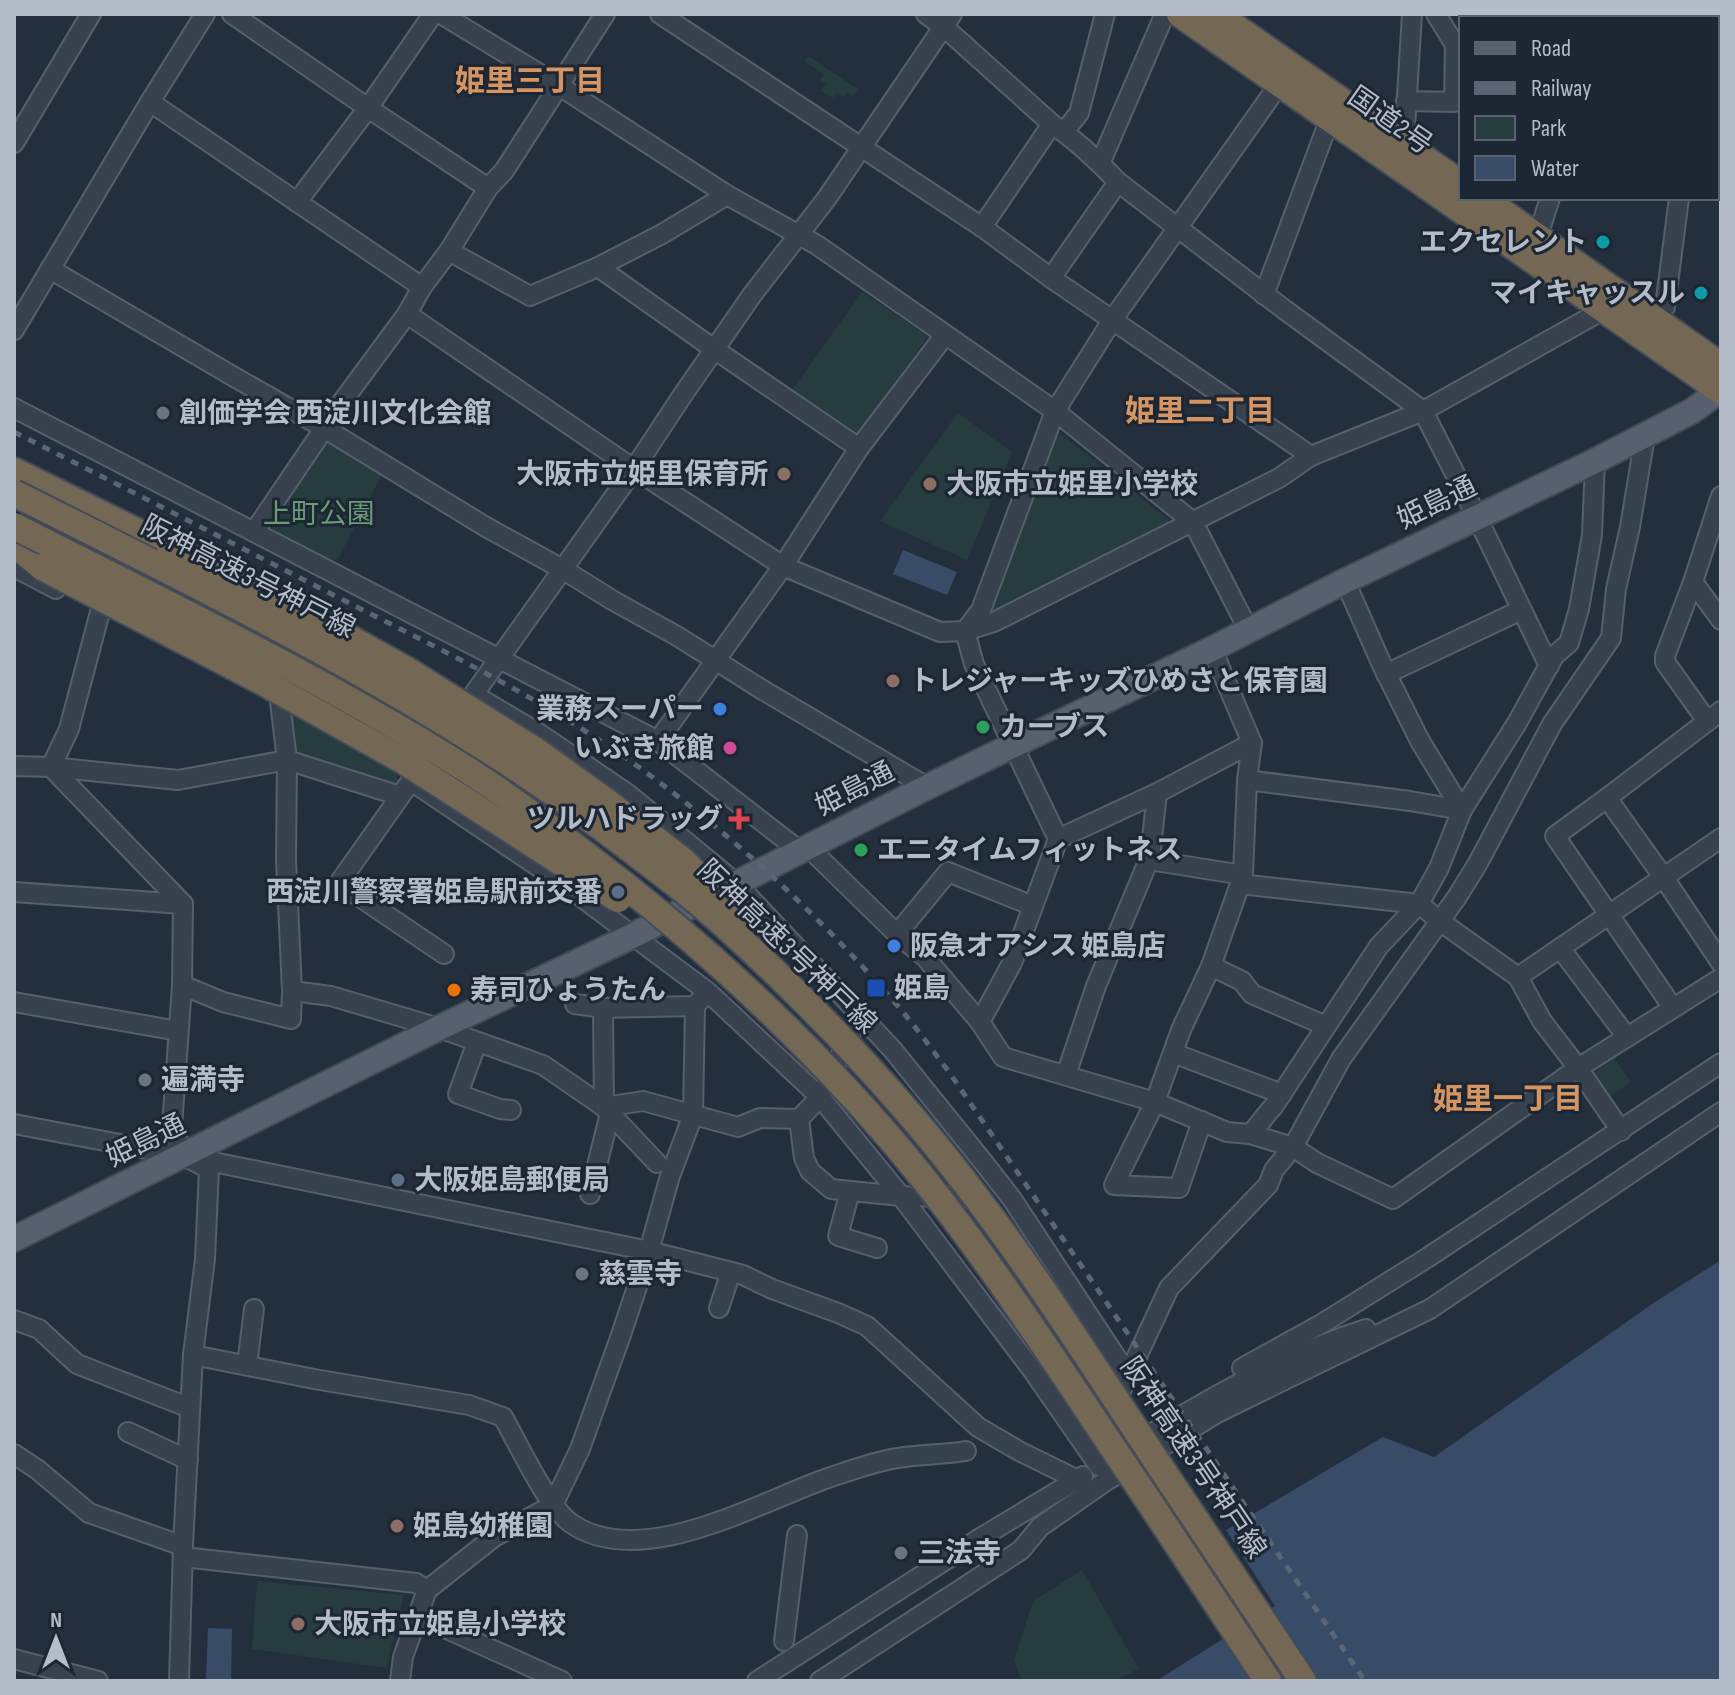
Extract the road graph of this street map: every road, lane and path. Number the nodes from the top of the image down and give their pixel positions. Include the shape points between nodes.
1 (91, 14) edge
2 (205, 14) edge
3 (232, 14) edge
4 (433, 14) edge
5 (441, 14) edge
6 (605, 14) edge
7 (660, 14) edge
8 (926, 14) edge
9 (1105, 14) edge
10 (1216, 14) edge
11 (1412, 14) edge
12 (1436, 14) edge
13 (1171, 16) edge
14 (948, 20) edge
15 (1286, 76) junction
16 (1458, 79) edge
17 (558, 85) junction
18 (1406, 101) junction
19 (150, 102) junction
20 (368, 108) junction
21 (1330, 118) junction
22 (1058, 128) junction
23 (1405, 128) dead end
24 (14, 143) edge
25 (861, 148) junction
26 (1100, 164) junction
27 (1118, 182) junction
28 (1459, 183) edge
29 (488, 188) junction
30 (727, 195) junction
31 (1485, 200) edge
32 (1549, 200) edge
33 (1679, 200) edge
34 (297, 202) junction
35 (982, 227) junction
36 (1178, 229) junction
37 (799, 234) junction
38 (1538, 236) junction
39 (449, 251) junction
40 (598, 267) junction
41 (50, 269) junction
42 (1051, 278) junction
43 (422, 287) junction
44 (1264, 295) junction
45 (1665, 307) dead end
46 (1605, 309) junction
47 (407, 314) junction
48 (1113, 319) junction
49 (14, 330) edge
50 (945, 335) junction
51 (714, 349) junction
52 (1721, 366) edge
53 (1721, 391) edge
54 (14, 408) edge
55 (1055, 411) junction
56 (1423, 411) junction
57 (324, 428) junction
58 (1645, 436) junction
59 (859, 448) junction
60 (1311, 456) junction
61 (1595, 461) junction
62 (634, 469) junction
63 (14, 471) edge
64 (14, 493) edge
65 (1721, 496) edge
66 (1477, 517) junction
67 (1193, 522) junction
68 (14, 526) edge
69 (254, 532) junction
70 (14, 544) edge
71 (783, 566) junction
72 (14, 567) edge
73 (564, 570) junction
74 (1345, 581) junction
75 (1693, 582) junction
76 (1521, 610) junction
77 (100, 612) junction
78 (1721, 620) edge
79 (965, 631) junction
80 (1249, 631) junction
81 (1212, 649) junction
82 (500, 660) junction
83 (716, 661) junction
84 (1549, 666) junction
85 (1386, 674) junction
86 (474, 695) junction
87 (280, 702) junction
88 (1714, 716) edge
89 (658, 741) junction
90 (1252, 743) junction
91 (1014, 745) junction
92 (287, 760) junction
93 (14, 766) edge
94 (51, 767) junction
95 (411, 780) junction
96 (1247, 780) junction
97 (927, 787) junction
98 (1157, 793) junction
99 (400, 796) junction
100 (1607, 798) junction
101 (1462, 810) junction
102 (1721, 838) edge
103 (1058, 839) junction
104 (804, 849) junction
105 (1149, 860) junction
106 (1664, 878) junction
107 (1242, 880) junction
108 (736, 883) junction
109 (14, 892) edge
110 (183, 904) junction
111 (1419, 904) junction
112 (1033, 906) junction
113 (1608, 913) junction
114 (1441, 922) junction
115 (897, 934) junction
116 (632, 936) junction
117 (1560, 948) junction
118 (444, 954) dead end
119 (1721, 963) edge
120 (1211, 966) junction
121 (1518, 977) junction
122 (182, 985) junction
123 (1718, 987) edge
124 (292, 991) junction
125 (708, 992) junction
126 (14, 1002) edge
127 (575, 1004) dead end
128 (695, 1006) junction
129 (603, 1008) junction
130 (1673, 1008) junction
131 (860, 1015) junction
132 (775, 1016) junction
133 (980, 1022) junction
134 (1326, 1026) junction
135 (439, 1028) junction
136 (178, 1031) junction
137 (1627, 1037) junction
138 (477, 1042) junction
139 (1173, 1053) junction
140 (1721, 1063) edge
141 (1578, 1068) junction
142 (1066, 1075) junction
143 (1282, 1094) junction
144 (820, 1097) junction
145 (1155, 1102) junction
146 (511, 1110) dead end
147 (607, 1110) junction
148 (1721, 1112) edge
149 (693, 1115) junction
150 (799, 1119) junction
151 (1202, 1121) junction
152 (14, 1124) edge
153 (1621, 1131) junction
154 (1250, 1134) junction
155 (1293, 1147) junction
156 (184, 1156) junction
157 (657, 1163) dead end
158 (850, 1191) junction
159 (972, 1191) junction
160 (590, 1194) dead end
161 (901, 1196) junction
162 (1012, 1199) junction
163 (14, 1239) edge
164 (877, 1248) dead end
165 (649, 1251) junction
166 (731, 1272) junction
167 (719, 1308) dead end
168 (254, 1309) dead end
169 (1430, 1309) junction
170 (14, 1320) edge
171 (193, 1355) junction
172 (247, 1365) junction
173 (1242, 1368) dead end
174 (1128, 1375) junction
175 (190, 1408) junction
176 (128, 1432) dead end
177 (966, 1451) dead end
178 (14, 1454) edge
179 (188, 1460) junction
180 (1099, 1466) junction
181 (1078, 1480) junction
182 (553, 1505) junction
183 (797, 1535) dead end
184 (183, 1552) junction
185 (427, 1590) junction
186 (418, 1616) junction
187 (784, 1641) dead end
188 (14, 1659) edge
189 (91, 1680) edge
190 (179, 1681) edge
191 (400, 1681) edge
192 (562, 1681) edge
193 (757, 1681) edge
194 (820, 1681) edge
195 (1268, 1681) edge
196 (1303, 1681) edge

1 - 24 street
2 - 19 street
3 - 20 street
4 - 20 street
5 - 17 street
6 - 17 street
7 - 25 street
8 - 14 street
9 - 22 street via 1079,113
10 - 15 highway, 国道2号
11 - 18 street
12 - 16 street via 1455,45
13 - 15 highway, 国道2号
13 - 26 street
14 - 22 street
14 - 25 street
15 - 21 highway, 国道2号
15 - 28 highway, 国道2号
15 - 36 street
16 - 18 street via 1454,102
17 - 29 street
17 - 30 street
18 - 23 street
19 - 34 street
19 - 41 street
20 - 29 street
20 - 34 street
21 - 44 street
21 - 46 highway, 国道2号
22 - 26 street
22 - 35 street
25 - 35 street
25 - 37 street
26 - 27 street
27 - 36 street
27 - 42 street
29 - 39 street
30 - 37 street
30 - 40 street
31 - 38 highway
32 - 38 street
33 - 45 street
34 - 43 street
35 - 42 street
36 - 44 street
36 - 48 street
37 - 50 street
37 - 51 street
38 - 52 highway
39 - 40 street via 530,296
39 - 43 street
40 - 51 street
41 - 49 street
41 - 57 street
42 - 48 street
43 - 47 street
44 - 56 street
46 - 53 highway, 国道2号
46 - 56 street
47 - 57 street
47 - 62 street
48 - 55 street
48 - 60 street
50 - 55 street
50 - 59 street
51 - 59 street
51 - 62 street
53 - 58 main road, 姫島通
54 - 69 street
55 - 67 street
55 - 79 street via 981,610
56 - 60 street
56 - 66 street
57 - 69 street
57 - 73 street
58 - 61 main road, 姫島通
58 - 114 street via 1611,638 1552,724
59 - 71 street
60 - 67 street
61 - 66 main road, 姫島通
61 - 84 street via 1592,535 1579,609 1569,643
62 - 71 street
62 - 73 street
63 - 159 highway, bridge via 405,669 607,802 682,860 794,976 911,1107
64 - 159 highway, 阪神高速3号神戸線, bridge via 336,658 564,800 656,868 759,957 858,1058
65 - 75 street
66 - 74 main road, 姫島通
66 - 76 street
67 - 79 street via 994,622
67 - 80 street
68 - 132 highway, 阪神高速3号神戸線, bridge via 308,677 461,766 630,888
69 - 82 street
70 - 132 highway, bridge via 42,567 404,761 602,888
71 - 79 street via 940,632
71 - 83 street
72 - 77 street
73 - 82 street
73 - 83 street
74 - 80 main road, 姫島通
74 - 85 street
75 - 78 street
75 - 88 street via 1665,662
76 - 84 street
76 - 85 street
77 - 87 street
77 - 94 street via 69,729
79 - 91 street via 974,664
80 - 81 main road, 姫島通
81 - 90 street
81 - 91 main road, 姫島通
82 - 86 street
82 - 89 street
83 - 89 street
83 - 97 street
84 - 101 street
85 - 101 street
86 - 95 street
86 - 108 street via 628,794
87 - 92 street
87 - 95 street via 403,768
88 - 100 street
89 - 104 street
90 - 96 street
90 - 98 street
91 - 97 main road, 姫島通
91 - 103 street
92 - 94 street via 178,780
92 - 99 street
92 - 124 street
93 - 94 street
94 - 110 street
95 - 99 street
95 - 116 street
96 - 101 street
96 - 107 street
97 - 104 main road, 姫島通
98 - 103 street
98 - 105 street
99 - 118 street via 339,883
100 - 106 street
100 - 113 street via 1555,836
101 - 111 street
102 - 106 street
103 - 112 street
104 - 108 main road, 姫島通
104 - 115 street
105 - 107 street
105 - 142 street via 1096,986
106 - 113 street
106 - 119 street
107 - 111 street
107 - 120 street
108 - 116 main road, 姫島通
108 - 131 street
109 - 110 street
110 - 122 street
111 - 114 street
111 - 134 street via 1379,946
112 - 115 street via 948,872
112 - 133 street via 1012,963
113 - 117 street
113 - 130 street
114 - 121 street
114 - 155 street via 1341,1059
115 - 133 street via 925,957
116 - 125 street
116 - 135 main road, 姫島通
117 - 121 street
117 - 137 street
120 - 134 street via 1242,981 1252,994
120 - 139 street
121 - 141 street via 1542,1021
122 - 124 street via 223,1002 291,1019
122 - 136 street
123 - 130 street
124 - 135 street via 331,996
125 - 128 street
125 - 144 street
126 - 136 street
127 - 129 street
128 - 129 street
128 - 149 street
129 - 147 street
130 - 137 street
131 - 144 street
131 - 162 street
132 - 195 highway, 阪神高速3号神戸線, bridge via 838,1080 945,1208
133 - 142 street via 1003,1057
134 - 143 street
135 - 138 street
135 - 156 main road, 姫島通
136 - 156 street via 172,1127
137 - 141 street
138 - 146 street via 458,1094
138 - 147 street via 543,1065
139 - 143 street
139 - 145 street
140 - 153 street
141 - 153 street
141 - 155 street via 1393,1199
142 - 145 street
143 - 154 street
144 - 150 street
144 - 161 street
145 - 151 street
145 - 151 street via 1114,1185 1179,1188
147 - 149 street via 643,1101
147 - 157 street
147 - 160 street
148 - 169 street
149 - 150 street via 738,1127 760,1118
149 - 165 street
150 - 158 street via 810,1171 831,1189
151 - 154 street via 1227,1132
152 - 156 street
153 - 173 street via 1427,1258
154 - 155 street
155 - 174 street via 1268,1185 1169,1288
156 - 163 main road, 姫島通
156 - 165 street
156 - 171 street via 209,1169
158 - 161 street
158 - 164 street via 838,1236
159 - 196 highway, 阪神高速3号神戸線, bridge
161 - 162 street
161 - 180 street
162 - 174 street
165 - 166 street
165 - 182 street via 580,1449
166 - 167 street
166 - 181 street via 867,1326 978,1427
168 - 172 street
169 - 180 street via 1284,1360
169 - 194 street via 1217,1413 1106,1481 1040,1527 1021,1550
170 - 175 street via 39,1329 77,1364
171 - 172 street
171 - 175 street
172 - 182 street via 469,1405 503,1417
174 - 180 street via 1104,1427
175 - 179 street
176 - 179 street
177 - 182 street via 892,1459 662,1537 601,1537 572,1524
178 - 184 street via 89,1513
179 - 184 street
180 - 181 street
181 - 193 street
182 - 185 street via 494,1537
183 - 187 street
184 - 185 street via 416,1583
184 - 190 street
185 - 186 street
186 - 191 street
186 - 192 street
188 - 189 street

